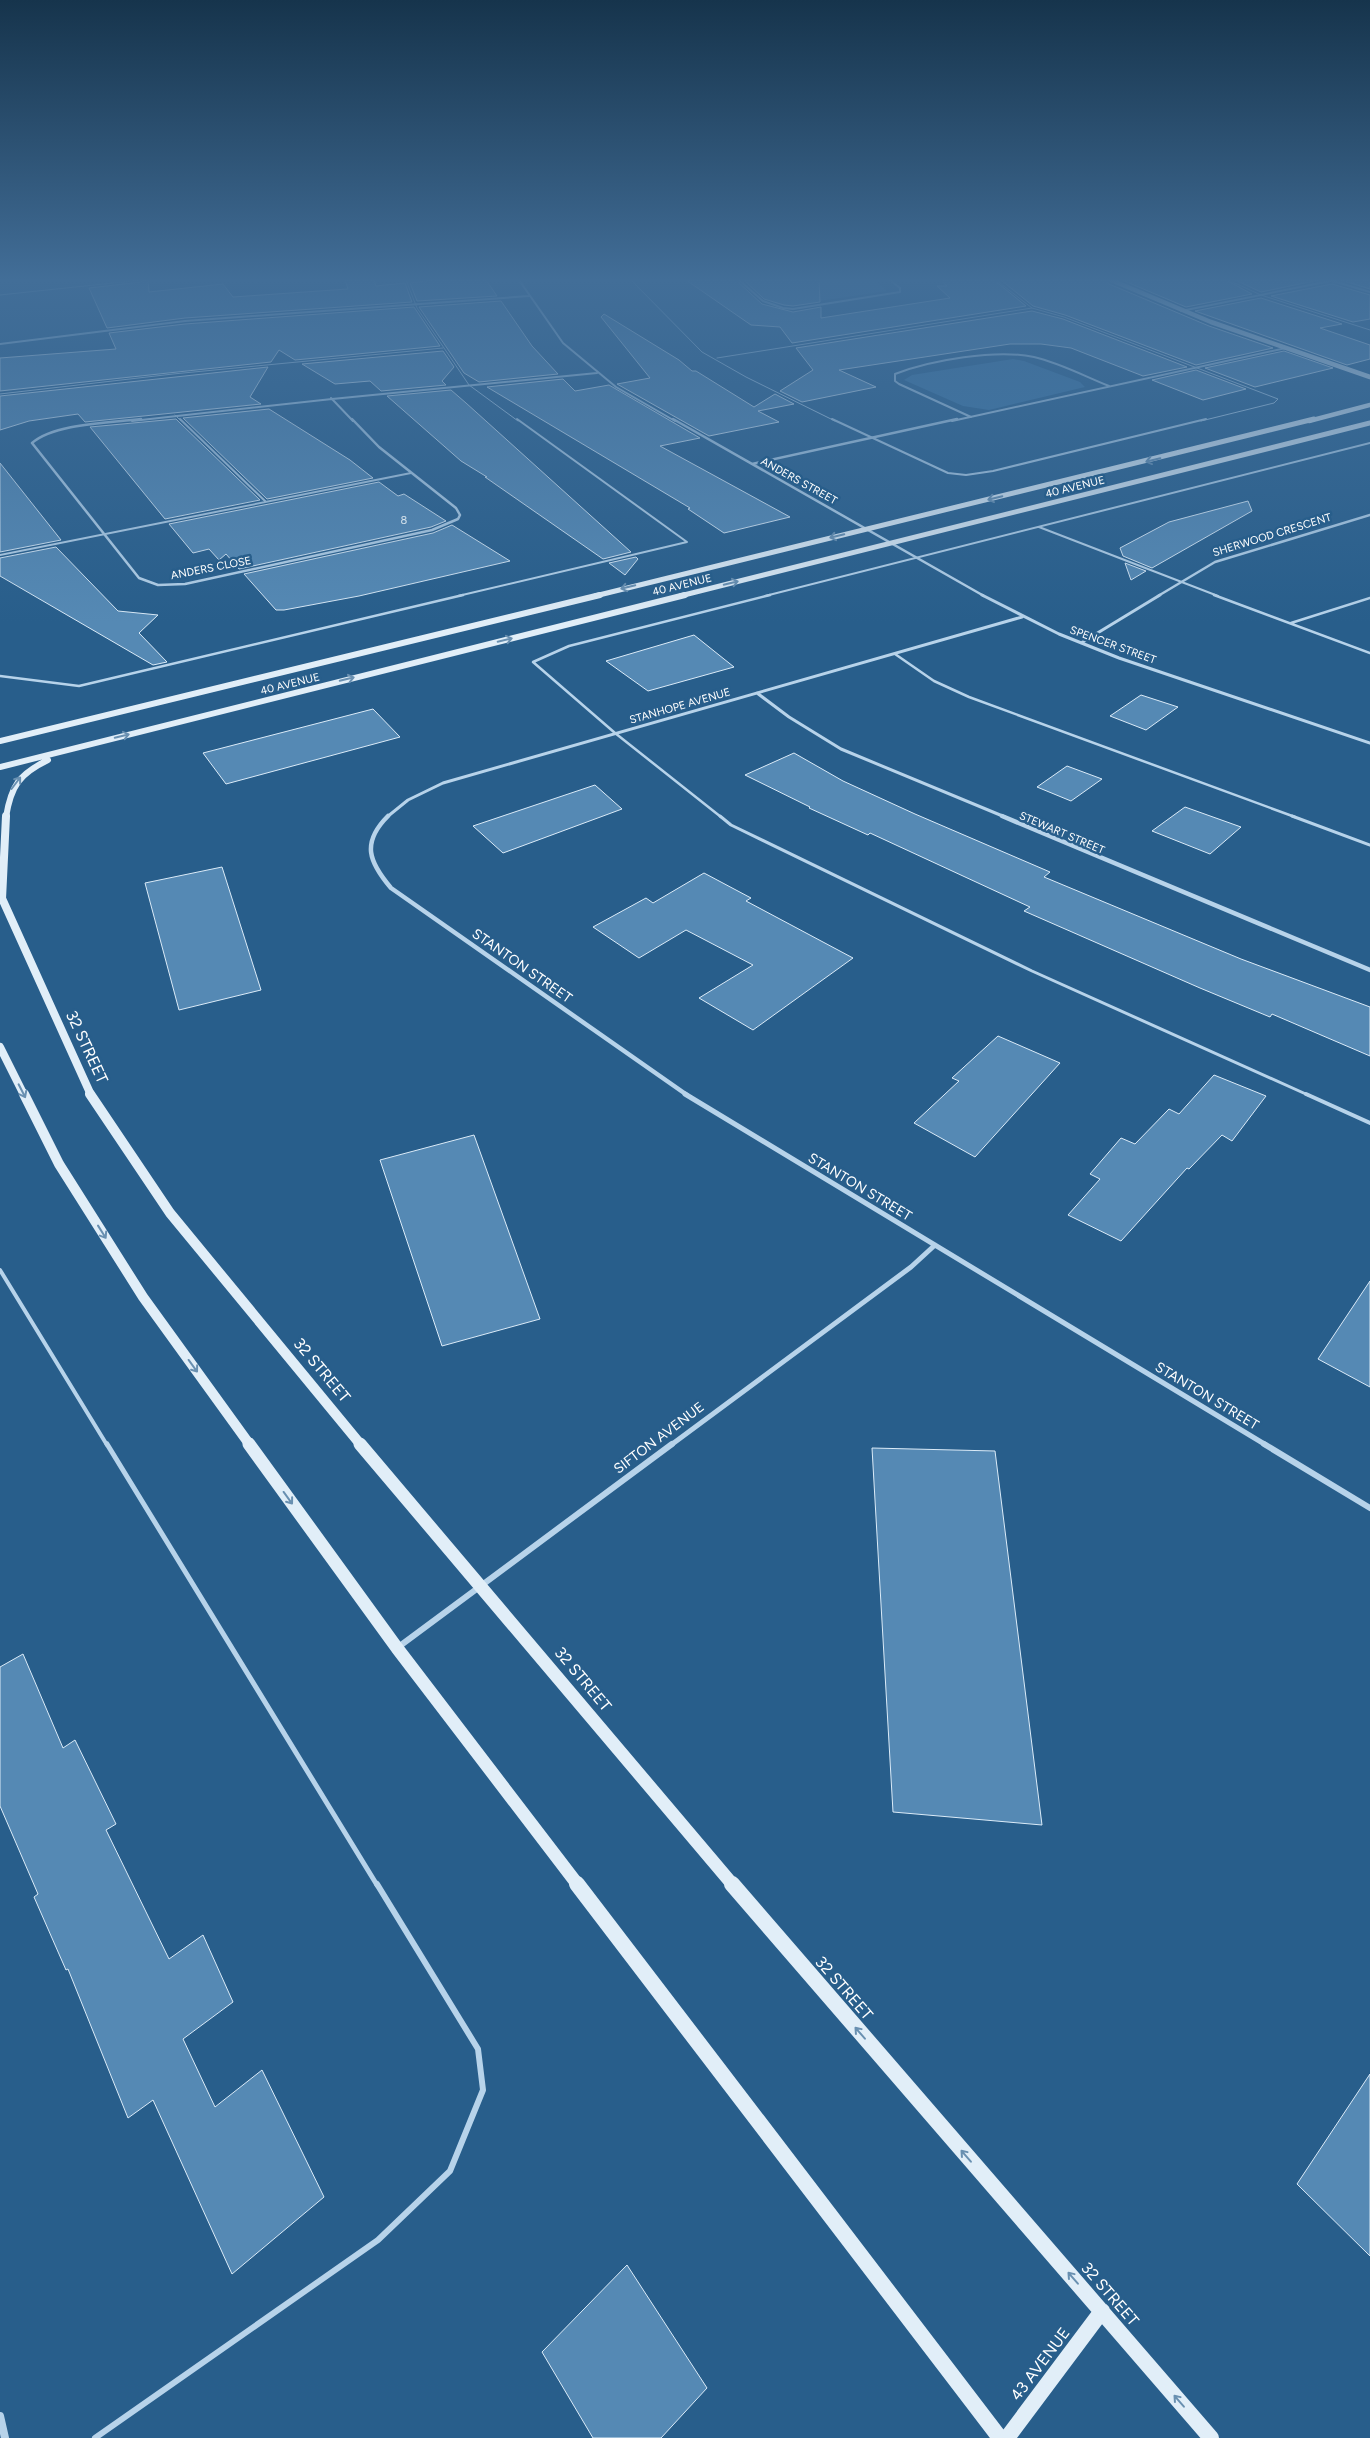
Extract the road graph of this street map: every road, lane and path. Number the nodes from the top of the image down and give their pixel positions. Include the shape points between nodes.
1 (376, 394) edge
2 (481, 394) edge
3 (628, 394) edge
4 (780, 394) edge
5 (921, 394) edge
6 (1080, 394) edge
7 (1267, 394) edge
8 (331, 398) junction
9 (1370, 405) edge
10 (176, 415) junction
11 (972, 417) junction
12 (1370, 423) edge
13 (870, 438) junction
14 (1370, 443) edge
15 (752, 464) junction
16 (411, 473) junction
17 (265, 501) junction
18 (1370, 515) edge
19 (1039, 527) junction
20 (866, 529) junction
21 (104, 535) junction
22 (892, 543) junction
23 (0, 556) edge
24 (917, 558) junction
25 (1179, 582) junction
26 (1370, 598) edge
27 (1022, 617) junction
28 (1291, 623) junction
29 (1081, 643) junction
30 (1370, 653) edge
31 (895, 654) junction
32 (0, 676) edge
33 (756, 693) junction
34 (615, 733) junction
35 (0, 741) edge
36 (1370, 743) edge
37 (75, 748) junction
38 (0, 767) edge
39 (1370, 845) edge
40 (370, 849) joint
41 (1, 897) edge
42 (1370, 970) edge
43 (0, 1047) edge
44 (1370, 1123) edge
45 (934, 1245) junction
46 (0, 1270) edge
47 (1370, 1508) edge
48 (482, 1585) junction
49 (397, 1648) junction
50 (1102, 2312) junction
51 (0, 2416) edge
52 (5, 2438) edge
53 (94, 2438) edge
54 (1000, 2438) edge
55 (1008, 2438) edge
56 (1211, 2438) edge

1 - 8 street, ANDERS CLOSE
2 - 32 lane via 687,542 79,686
3 - 15 street, ANDERS STREET
4 - 13 lane
5 - 11 street
6 - 11 street
7 - 13 lane via 1278,398 1274,403 966,475 948,473
8 - 10 street, ANDERS CLOSE
8 - 16 street, ANDERS CLOSE via 379,447
9 -> 20 main road, 40 AVENUE
10 - 17 lane
10 - 21 street, ANDERS CLOSE via 60,430 38,437 32,443
11 - 13 street
12 - 22 main road, 40 AVENUE
13 - 15 street
14 - 19 lane
15 - 20 street, ANDERS STREET
16 - 17 lane
16 - 21 street, ANDERS CLOSE via 456,508 460,515 458,519 432,530 167,586 139,578
17 - 21 lane
18 - 25 street, SHERWOOD CRESCENT via 1231,555
19 - 24 lane
19 - 25 lane
20 - 22 street, SPENCER STREET
20 -> 35 main road, 40 AVENUE
21 - 23 lane
22 - 24 street, SPENCER STREET
37 -> 22 main road, 40 AVENUE
24 - 27 street, SPENCER STREET
24 - 34 lane via 569,646 533,662
25 - 28 lane
25 - 29 street, SHERWOOD CRESCENT
26 - 28 lane
27 - 29 street, SPENCER STREET
27 - 31 street, STANHOPE AVENUE
28 - 30 lane
29 - 36 street, SPENCER STREET
31 - 33 street, STANHOPE AVENUE
31 - 39 lane via 934,681 969,697
33 - 34 street, STANHOPE AVENUE
33 - 42 street, STEWART STREET via 820,737 870,763
34 - 40 street, STANHOPE AVENUE via 428,788 403,802 383,820 373,835
34 - 44 lane via 731,825 1032,970
37 - 38 main road, 40 AVENUE
41 -> 37 main road via 6,812 11,790 34,767
40 - 45 street, STANTON STREET via 375,871 391,888 679,1091
41 - 48 main road, 32 STREET via 85,1087 170,1213
43 -> 49 main road via 59,1164 143,1297
45 - 47 street, STANTON STREET
45 - 48 street, SIFTON AVENUE via 911,1267
46 - 53 lane via 478,2049 483,2090 450,2171 378,2240
48 - 49 street, SIFTON AVENUE
50 -> 48 main road, 32 STREET via 784,1946
49 - 54 main road
50 - 55 main road, 43 AVENUE
56 -> 50 main road, 32 STREET
51 - 52 street

